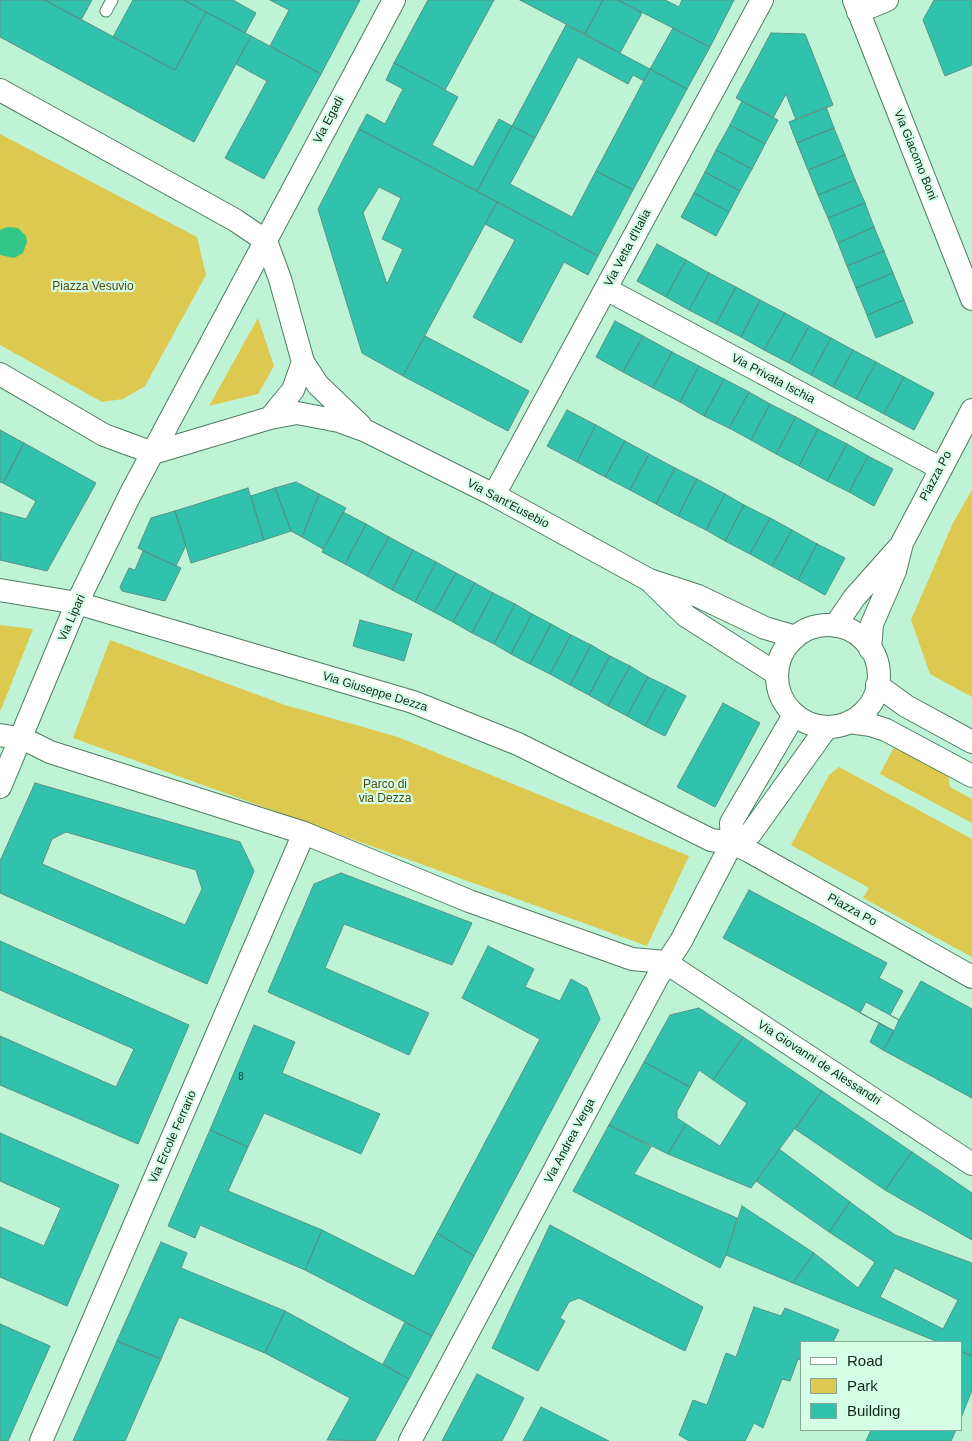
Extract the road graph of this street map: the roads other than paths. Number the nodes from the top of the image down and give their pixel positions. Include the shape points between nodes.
1 (112, 0) edge
2 (394, 0) edge
3 (762, 0) edge
4 (887, 0) edge
5 (856, 6) edge
6 (106, 11) dead end
7 (0, 90) edge
8 (266, 241) junction
9 (606, 289) junction
10 (972, 298) edge
11 (303, 362) junction
12 (0, 374) edge
13 (972, 410) edge
14 (270, 418) junction
15 (366, 431) junction
16 (153, 452) junction
17 (940, 468) junction
18 (494, 495) junction
19 (902, 543) junction
20 (649, 580) junction
21 (0, 590) edge
22 (77, 603) junction
23 (835, 626) junction
24 (796, 637) junction
25 (870, 649) junction
26 (777, 674) junction
27 (877, 685) junction
28 (794, 715) junction
29 (838, 724) junction
30 (10, 736) edge
31 (972, 742) edge
32 (972, 776) edge
33 (0, 787) edge
34 (304, 833) junction
35 (732, 843) junction
36 (665, 962) junction
37 (972, 977) edge
38 (972, 1164) edge
39 (41, 1441) edge
40 (410, 1441) edge

1 - 6 lane
2 - 8 street, Via Egadi
3 - 9 street, Via Vetta d'Italia
4 - 5 street, Via Giacomo Boni
5 - 10 street, Via Giacomo Boni
7 - 8 street via 235,220
8 - 11 street
8 - 16 street
9 - 17 street, Via Privata Ischia
9 - 18 street, Via Vetta d'Italia
11 - 14 street via 293,390
11 - 15 street via 318,385
12 - 16 street via 104,435
13 - 17 street, Piazza Po
14 - 15 street via 296,413 339,421
14 - 16 street
15 - 18 street, Via Sant'Eusebio
16 - 22 street, Via Lipari
17 - 19 street, Piazza Po
18 - 20 street, Via Sant'Eusebio
19 - 23 street, Piazza Po via 854,598
19 - 25 street, Piazza Po via 895,571 872,624
20 - 24 street, Via Sant'Eusebio via 698,596 765,628
20 - 26 street, Via Sant'Eusebio via 686,616
21 - 22 street, Via Giuseppe Dezza
22 - 30 street, Via Lipari
22 - 35 street, Via Giuseppe Dezza via 413,702 518,744 711,840
23 - 24 street via 814,628
23 - 25 street, Piazza Po via 856,634
24 - 26 street via 781,656
25 - 27 street, Piazza Po via 878,670
26 - 28 street via 782,699
27 - 29 street via 868,706
27 - 31 street via 906,706
28 - 29 street via 812,725
28 - 35 street via 731,823
29 - 32 street via 871,725 886,730
29 - 35 street via 751,833
30 - 33 street, Via Lipari
30 - 34 street via 50,752
34 - 36 street via 478,905 632,958
34 - 39 street, Via Ercole Ferrario
35 - 36 street, Via Andrea Verga via 681,941
35 - 37 street, Piazza Po
36 - 38 street, Via Giovanni de Alessandri
36 - 40 street, Via Andrea Verga

